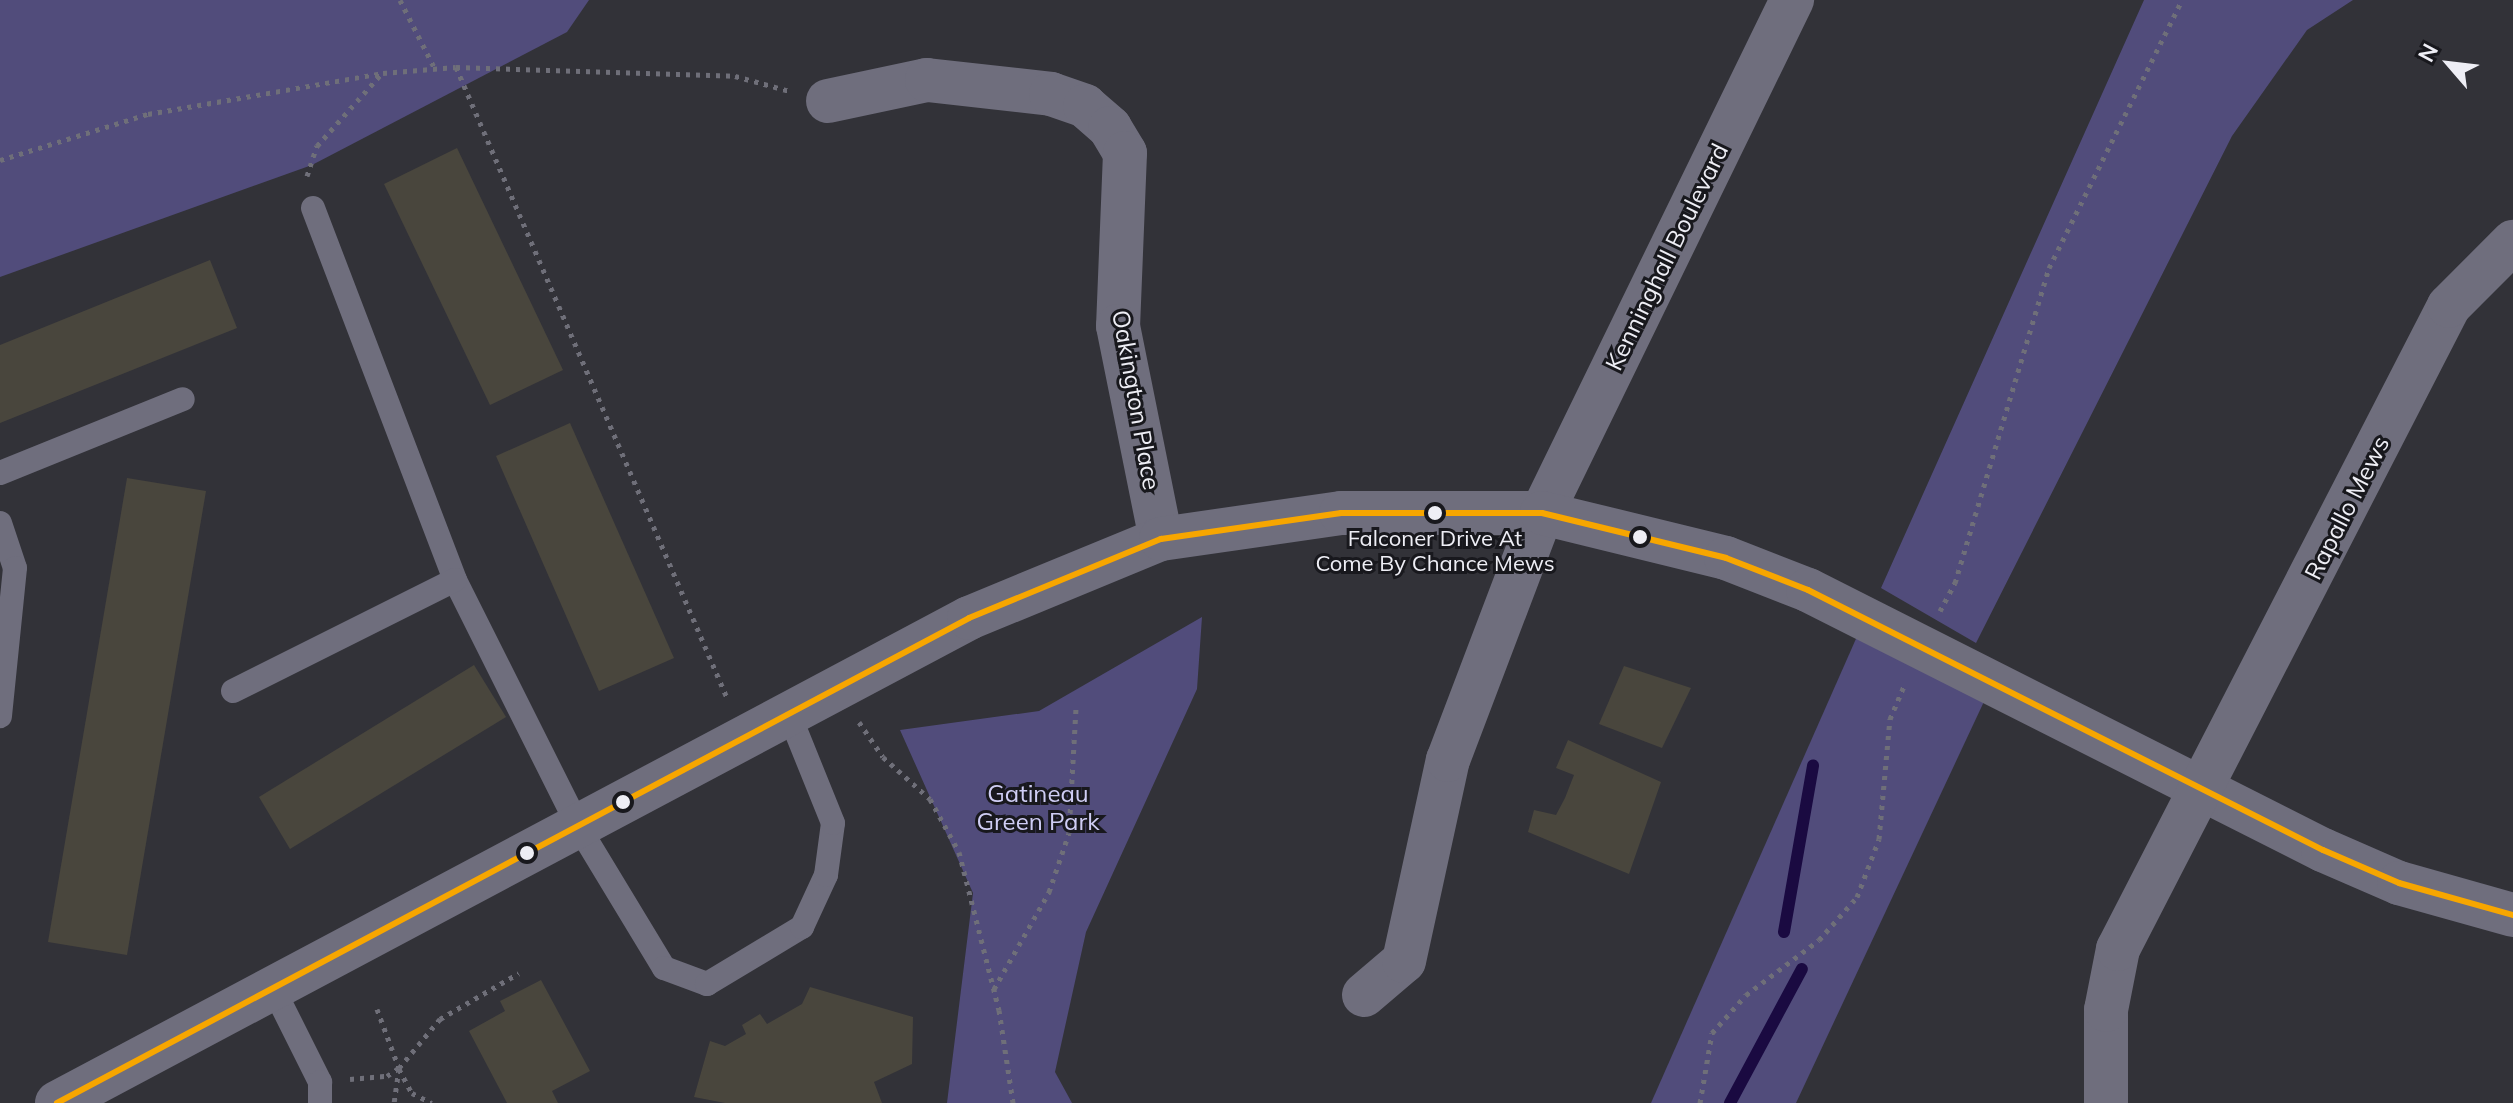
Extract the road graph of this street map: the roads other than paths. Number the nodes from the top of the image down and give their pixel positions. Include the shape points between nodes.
1 (1792, 0) edge
2 (828, 101) road end
3 (313, 208) road end
4 (2513, 242) edge
5 (183, 399) dead end
6 (0, 473) edge
7 (1542, 513) junction
8 (0, 523) edge
9 (1161, 539) junction
10 (455, 580) junction
11 (233, 691) dead end
12 (789, 714) junction
13 (0, 716) edge
14 (2204, 790) junction
15 (578, 826) junction
16 (2513, 915) edge
17 (275, 992) junction
18 (1364, 995) dead end
19 (320, 1092) edge
20 (57, 1103) edge
21 (2106, 1103) edge

1 - 7 street, Kenninghall Boulevard
2 - 9 street, Oakington Place via 927,80 1051,94 1085,106 1110,128 1125,153 1118,326
3 - 10 lane
4 - 14 street, Rapallo Mews via 2449,306
5 - 6 lane
7 - 9 street via 1341,513
7 - 14 street via 1726,558 1808,590
7 - 18 street, Kenninghall Boulevard via 1448,760 1404,961
8 - 13 lane via 15,568
9 - 12 street via 969,618
10 - 11 lane
10 - 15 lane
12 - 15 street
12 - 15 lane via 833,823 826,875 802,927 707,984 664,968
14 - 16 street via 2399,883
14 - 21 street, Rapallo Mews via 2118,949 2106,1010
15 - 17 street
17 - 19 lane
17 - 20 street

